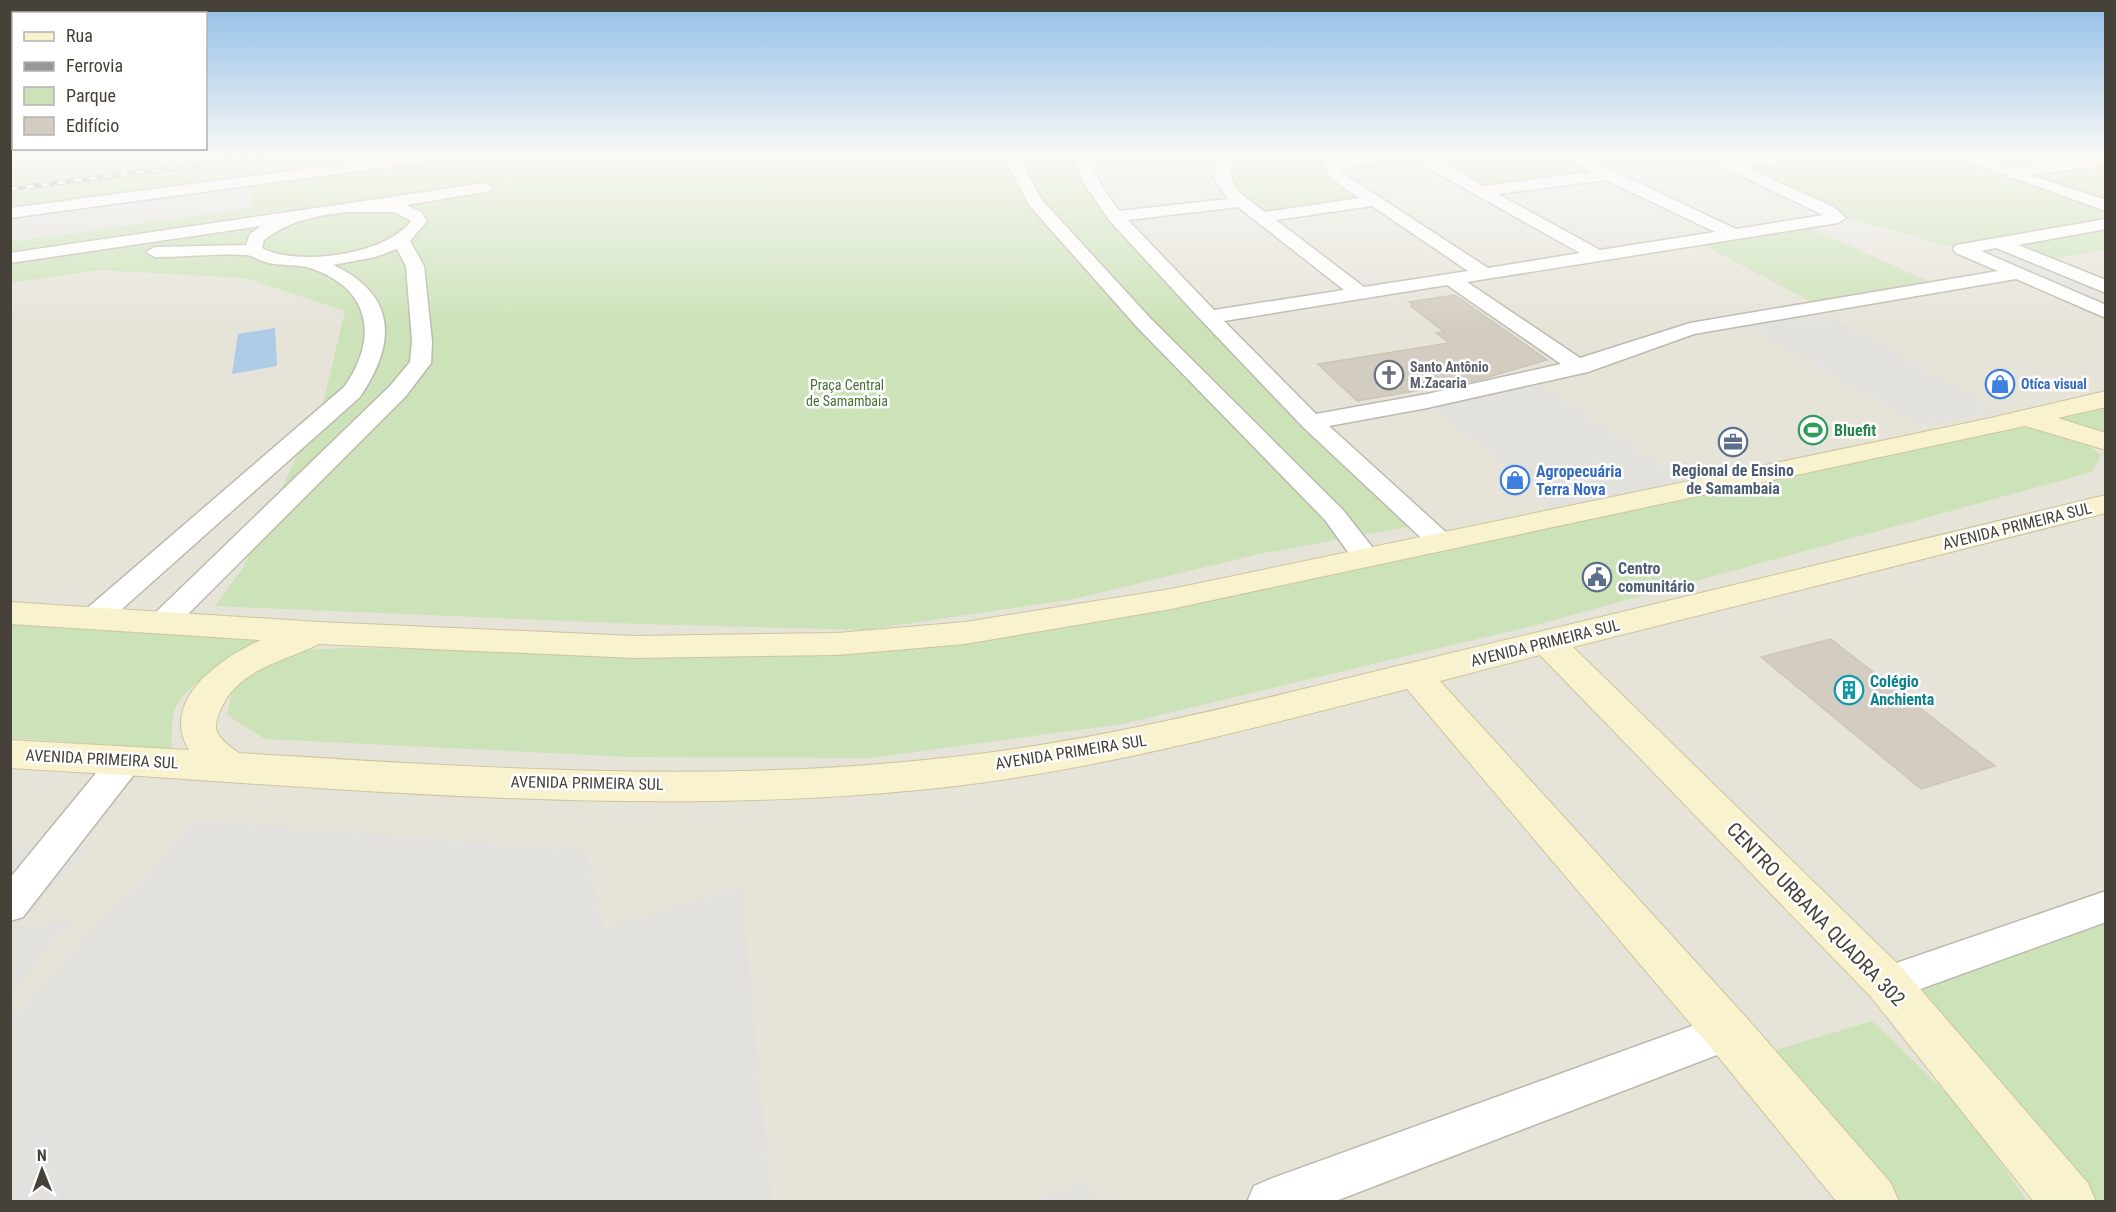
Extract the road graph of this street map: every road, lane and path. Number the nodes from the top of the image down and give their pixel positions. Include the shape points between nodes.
1 (320, 213) edge
2 (415, 213) edge
3 (437, 213) edge
4 (1045, 213) edge
5 (1113, 213) edge
6 (1144, 213) edge
7 (1256, 213) edge
8 (1293, 213) edge
9 (1392, 213) edge
10 (1520, 213) edge
11 (1688, 213) edge
12 (1830, 213) edge
13 (304, 215) junction
14 (431, 215) junction
15 (1115, 216) junction
16 (1262, 217) junction
17 (2106, 224) edge
18 (1735, 235) junction
19 (400, 240) junction
20 (1996, 242) junction
21 (253, 250) junction
22 (1598, 256) junction
23 (10, 258) edge
24 (312, 262) junction
25 (10, 271) edge
26 (1484, 273) junction
27 (2016, 274) junction
28 (1450, 279) junction
29 (2106, 287) edge
30 (1361, 294) junction
31 (2106, 312) edge
32 (1209, 317) junction
33 (1580, 367) junction
34 (2106, 399) edge
35 (2014, 420) junction
36 (1311, 422) junction
37 (2106, 442) edge
38 (2106, 504) edge
39 (1440, 542) junction
40 (1366, 557) junction
41 (10, 613) edge
42 (94, 618) junction
43 (163, 622) junction
44 (319, 633) junction
45 (1547, 642) junction
46 (1414, 674) junction
47 (10, 754) edge
48 (127, 759) junction
49 (231, 768) junction
50 (10, 906) edge
51 (2106, 906) edge
52 (1887, 983) junction
53 (1728, 1032) junction
54 (1270, 1202) edge
55 (1872, 1202) edge
56 (2068, 1202) edge

1 - 13 street
2 - 14 street
3 - 14 street
4 - 40 street via 1144,323 1334,515
5 - 15 street
6 - 15 street
7 - 16 street
8 - 16 street
9 - 26 street
10 - 22 street
11 - 18 street
12 - 18 street via 1838,218
13 - 21 street via 262,232
13 - 23 street
14 - 19 street
15 - 32 street
16 - 30 street
17 - 20 street
18 - 22 street
19 - 24 street via 362,254
19 - 43 street via 415,266 422,341 420,363 398,391
20 - 27 street via 1962,249
20 - 29 street
21 - 24 street via 278,261
21 - 25 street via 134,253
22 - 26 street
24 - 42 street via 355,286 373,313 376,347 370,367 352,392
26 - 28 street
27 - 31 street
27 - 33 street via 1690,329 1633,345
28 - 30 street
28 - 33 street
30 - 32 street
32 - 36 street
33 - 36 street
34 - 35 main road
35 - 37 main road via 2050,424
35 - 39 main road
36 - 39 street
38 - 45 main road, AVENIDA PRIMEIRA SUL
39 - 40 main road
40 - 44 main road via 1077,616 965,633 837,644 635,646
41 - 42 main road
42 - 43 main road
43 - 44 main road
44 - 49 main road via 243,663 204,703 198,720 199,734
45 - 46 main road, AVENIDA PRIMEIRA SUL
45 - 52 main road, CENTRO URBANA QUADRA 302
46 - 49 main road, AVENIDA PRIMEIRA SUL via 1160,738 903,777 568,784
46 - 53 main road
47 - 48 main road, AVENIDA PRIMEIRA SUL
48 - 49 main road, AVENIDA PRIMEIRA SUL
48 - 50 street
51 - 52 street
52 - 56 main road, CENTRO URBANA QUADRA 302
53 - 54 street
53 - 55 main road

